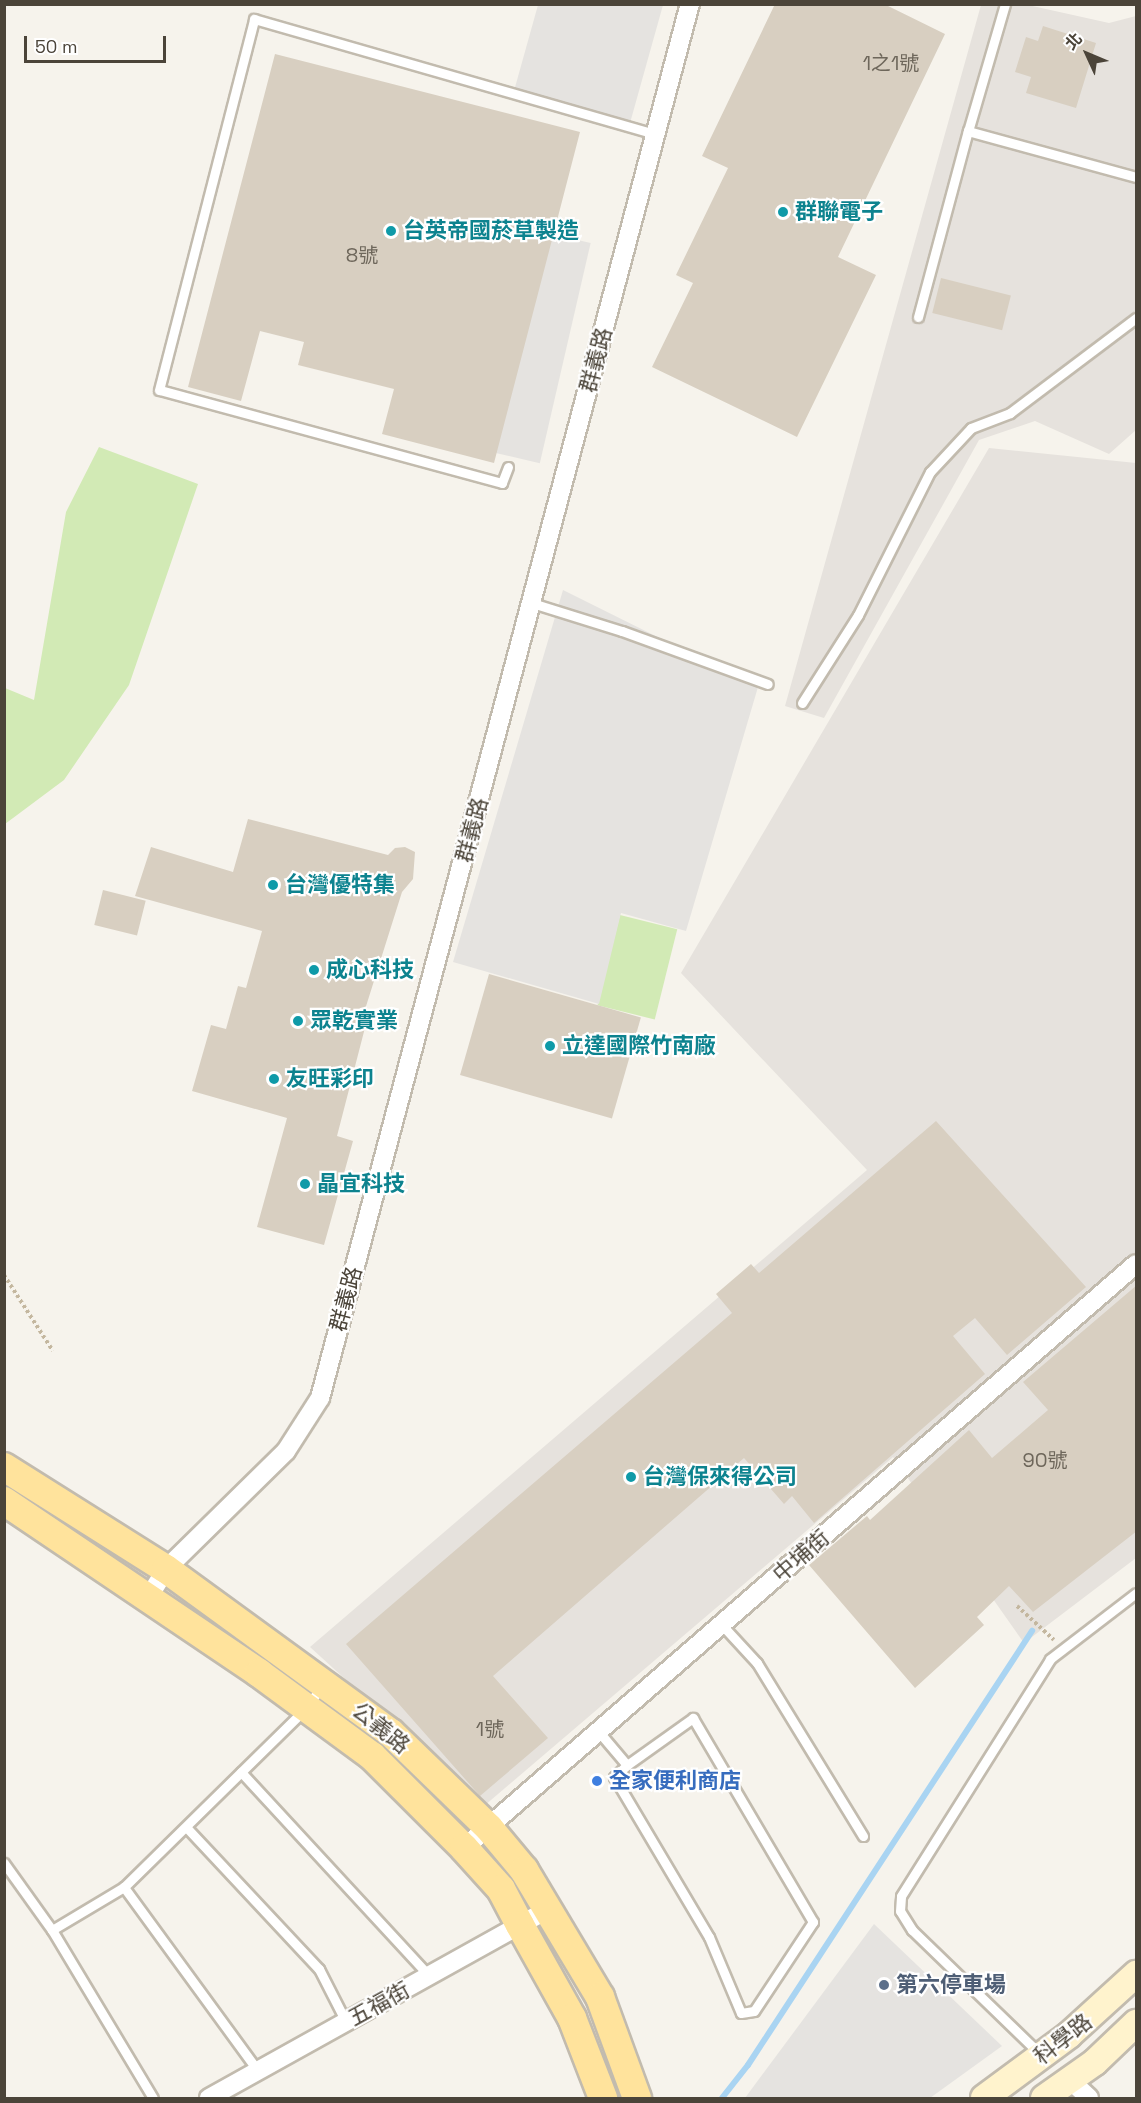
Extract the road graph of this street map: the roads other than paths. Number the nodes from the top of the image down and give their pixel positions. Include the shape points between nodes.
1 (690, 4) edge
2 (1005, 4) edge
3 (968, 131) junction
4 (656, 134) junction
5 (1137, 177) edge
6 (918, 317) dead end
7 (1137, 318) edge
8 (508, 467) dead end
9 (532, 603) junction
10 (768, 684) dead end
11 (802, 703) dead end
12 (1137, 1264) edge
13 (4, 1467) edge
14 (4, 1501) edge
15 (166, 1569) junction
16 (1137, 1593) edge
17 (148, 1598) junction
18 (722, 1625) junction
19 (324, 1683) junction
20 (306, 1708) junction
21 (599, 1732) junction
22 (627, 1765) junction
23 (242, 1772) junction
24 (186, 1827) junction
25 (489, 1828) junction
26 (863, 1836) dead end
27 (464, 1848) junction
28 (4, 1863) edge
29 (124, 1887) junction
30 (548, 1909) junction
31 (520, 1925) junction
32 (52, 1930) junction
33 (1137, 1974) edge
34 (429, 1976) junction
35 (346, 2022) junction
36 (1137, 2023) edge
37 (1041, 2056) junction
38 (258, 2071) junction
39 (1070, 2080) junction
40 (153, 2098) edge
41 (209, 2098) edge
42 (603, 2098) edge
43 (637, 2098) edge
44 (984, 2098) edge
45 (1044, 2098) edge
46 (1089, 2098) edge

1 - 4 street, 群義路
2 - 3 lane
3 - 5 lane
3 - 6 lane
4 - 8 lane via 254,20 159,390 502,483
4 - 9 street, 群義路
7 - 11 lane via 1010,413 971,428 930,472 858,615
9 - 10 lane
9 - 15 street, 群義路 via 320,1398 286,1451
12 - 18 street, 中埔街
13 - 15 main road, 公義路
14 - 17 main road, 公義路
15 - 17 street, 群義路
15 - 19 main road, 公義路
16 - 37 lane via 1050,1659 901,1896 900,1911 912,1930
17 - 20 main road, 公義路
18 - 21 street, 中埔街
18 - 26 lane via 757,1663
19 - 20 lane
19 - 25 main road, 公義路 via 391,1732
20 - 23 lane
20 - 27 main road, 公義路 via 372,1756
21 - 22 lane
21 - 25 street, 中埔街
22 - 22 lane via 614,1777 709,1937 741,2013 754,2011 813,1922 693,1718
23 - 24 lane
23 - 34 lane
24 - 29 lane
24 - 35 lane via 319,1969
25 - 27 street, 中埔街
25 - 30 main road, 公義路 via 524,1870
27 - 31 main road, 公義路 via 501,1889
28 - 32 lane
29 - 32 lane
29 - 38 lane
30 - 31 street, 五福街
30 - 43 main road, 公義路 via 600,1997
31 - 34 street, 五福街
31 - 42 main road, 公義路 via 572,2018
32 - 40 lane
33 - 37 street, 科學路 via 1112,2000
34 - 35 street, 五福街
35 - 38 street, 五福街
36 - 39 street, 科學路
37 - 44 street, 科學路
38 - 41 street, 五福街
39 - 45 street, 科學路
39 - 46 street

